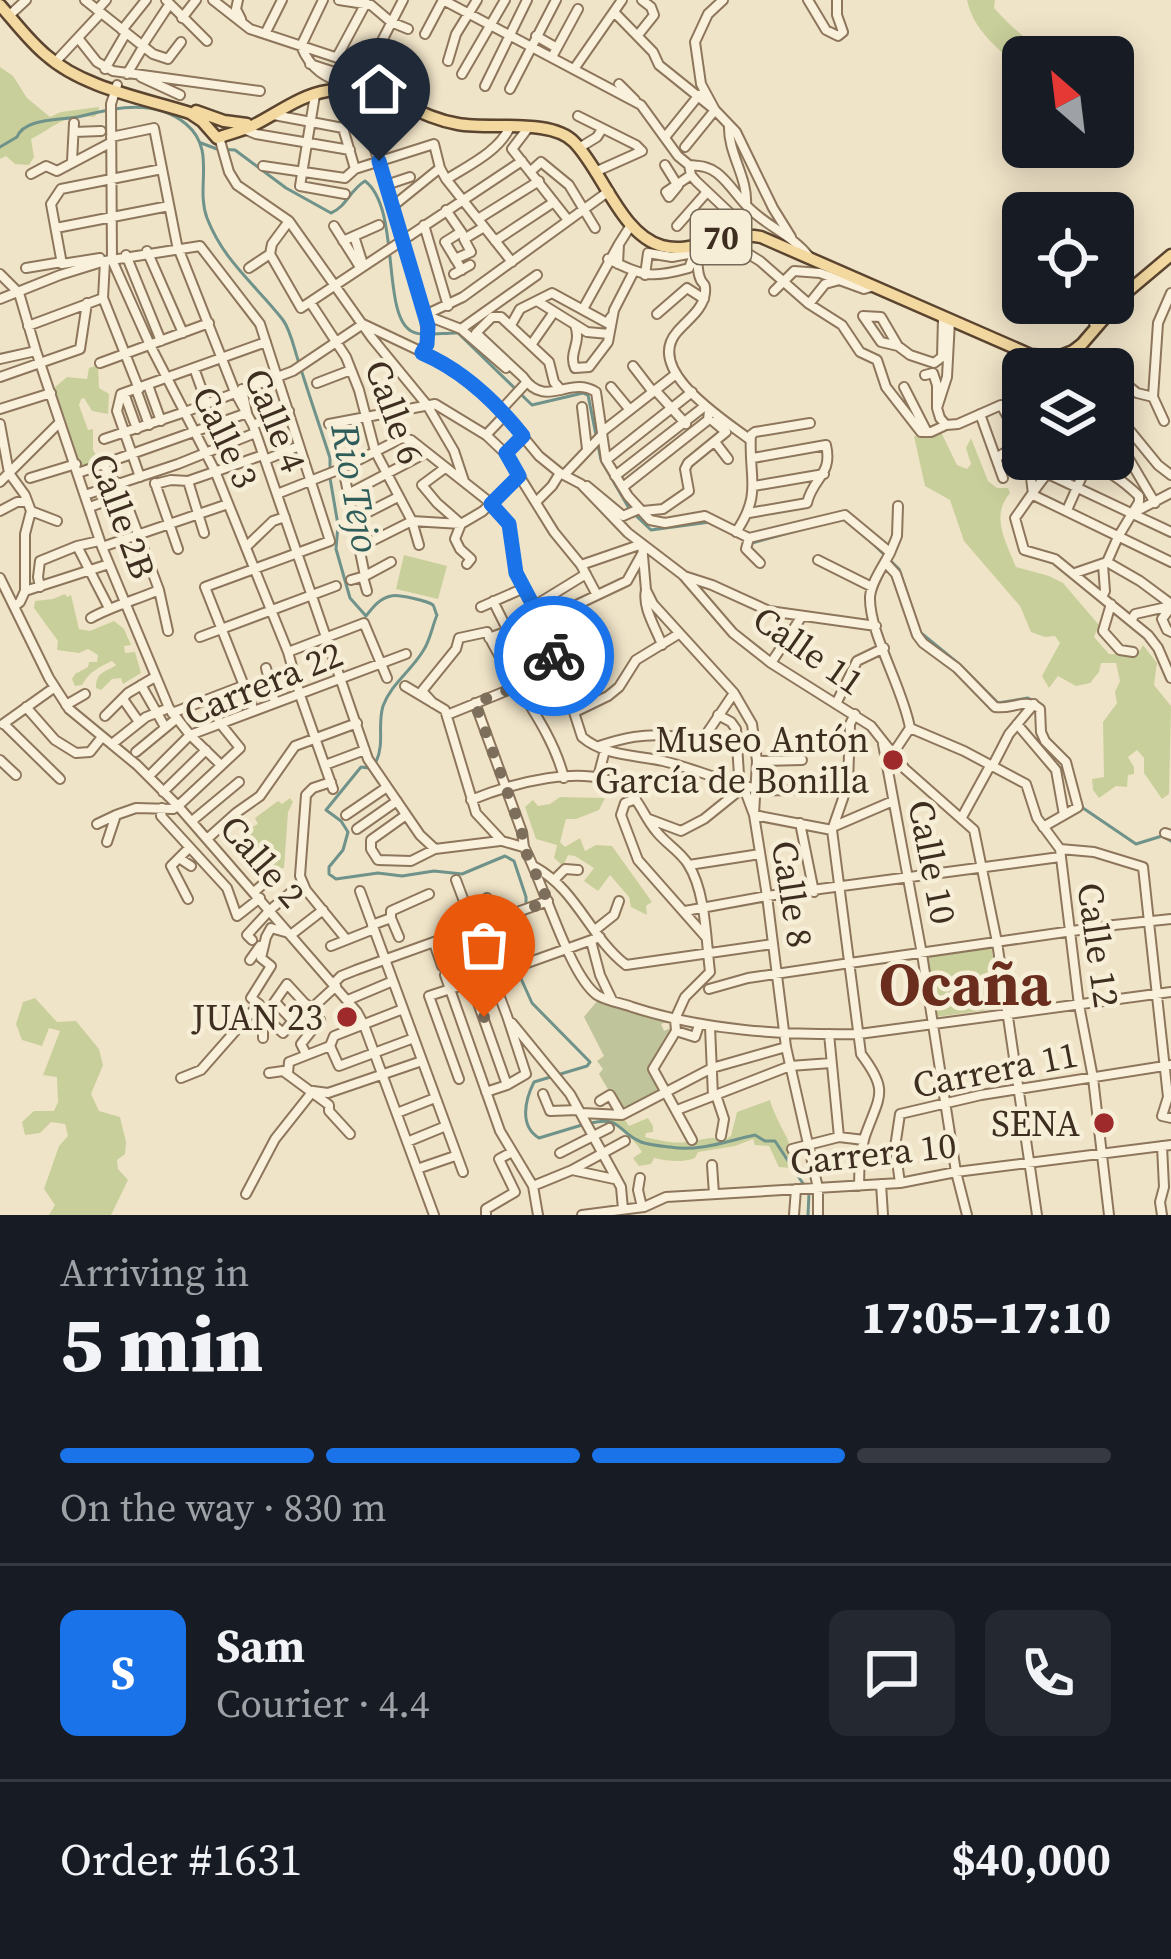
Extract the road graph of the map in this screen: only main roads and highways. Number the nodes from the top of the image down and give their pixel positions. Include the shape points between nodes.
1 (2, 2) edge
2 (117, 87) junction
3 (217, 132) junction
4 (1171, 255) edge
5 (1015, 348) edge
6 (1076, 348) edge

1 - 2 main road via 59,58
1 - 2 main road via 46,55
2 - 3 main road via 190,113
2 - 3 main road via 199,112
3 - 5 main road, 70 via 251,127 315,94 355,85 453,123 558,131 573,140 632,225 662,246 696,249 728,236 761,237
4 - 6 main road, 70

